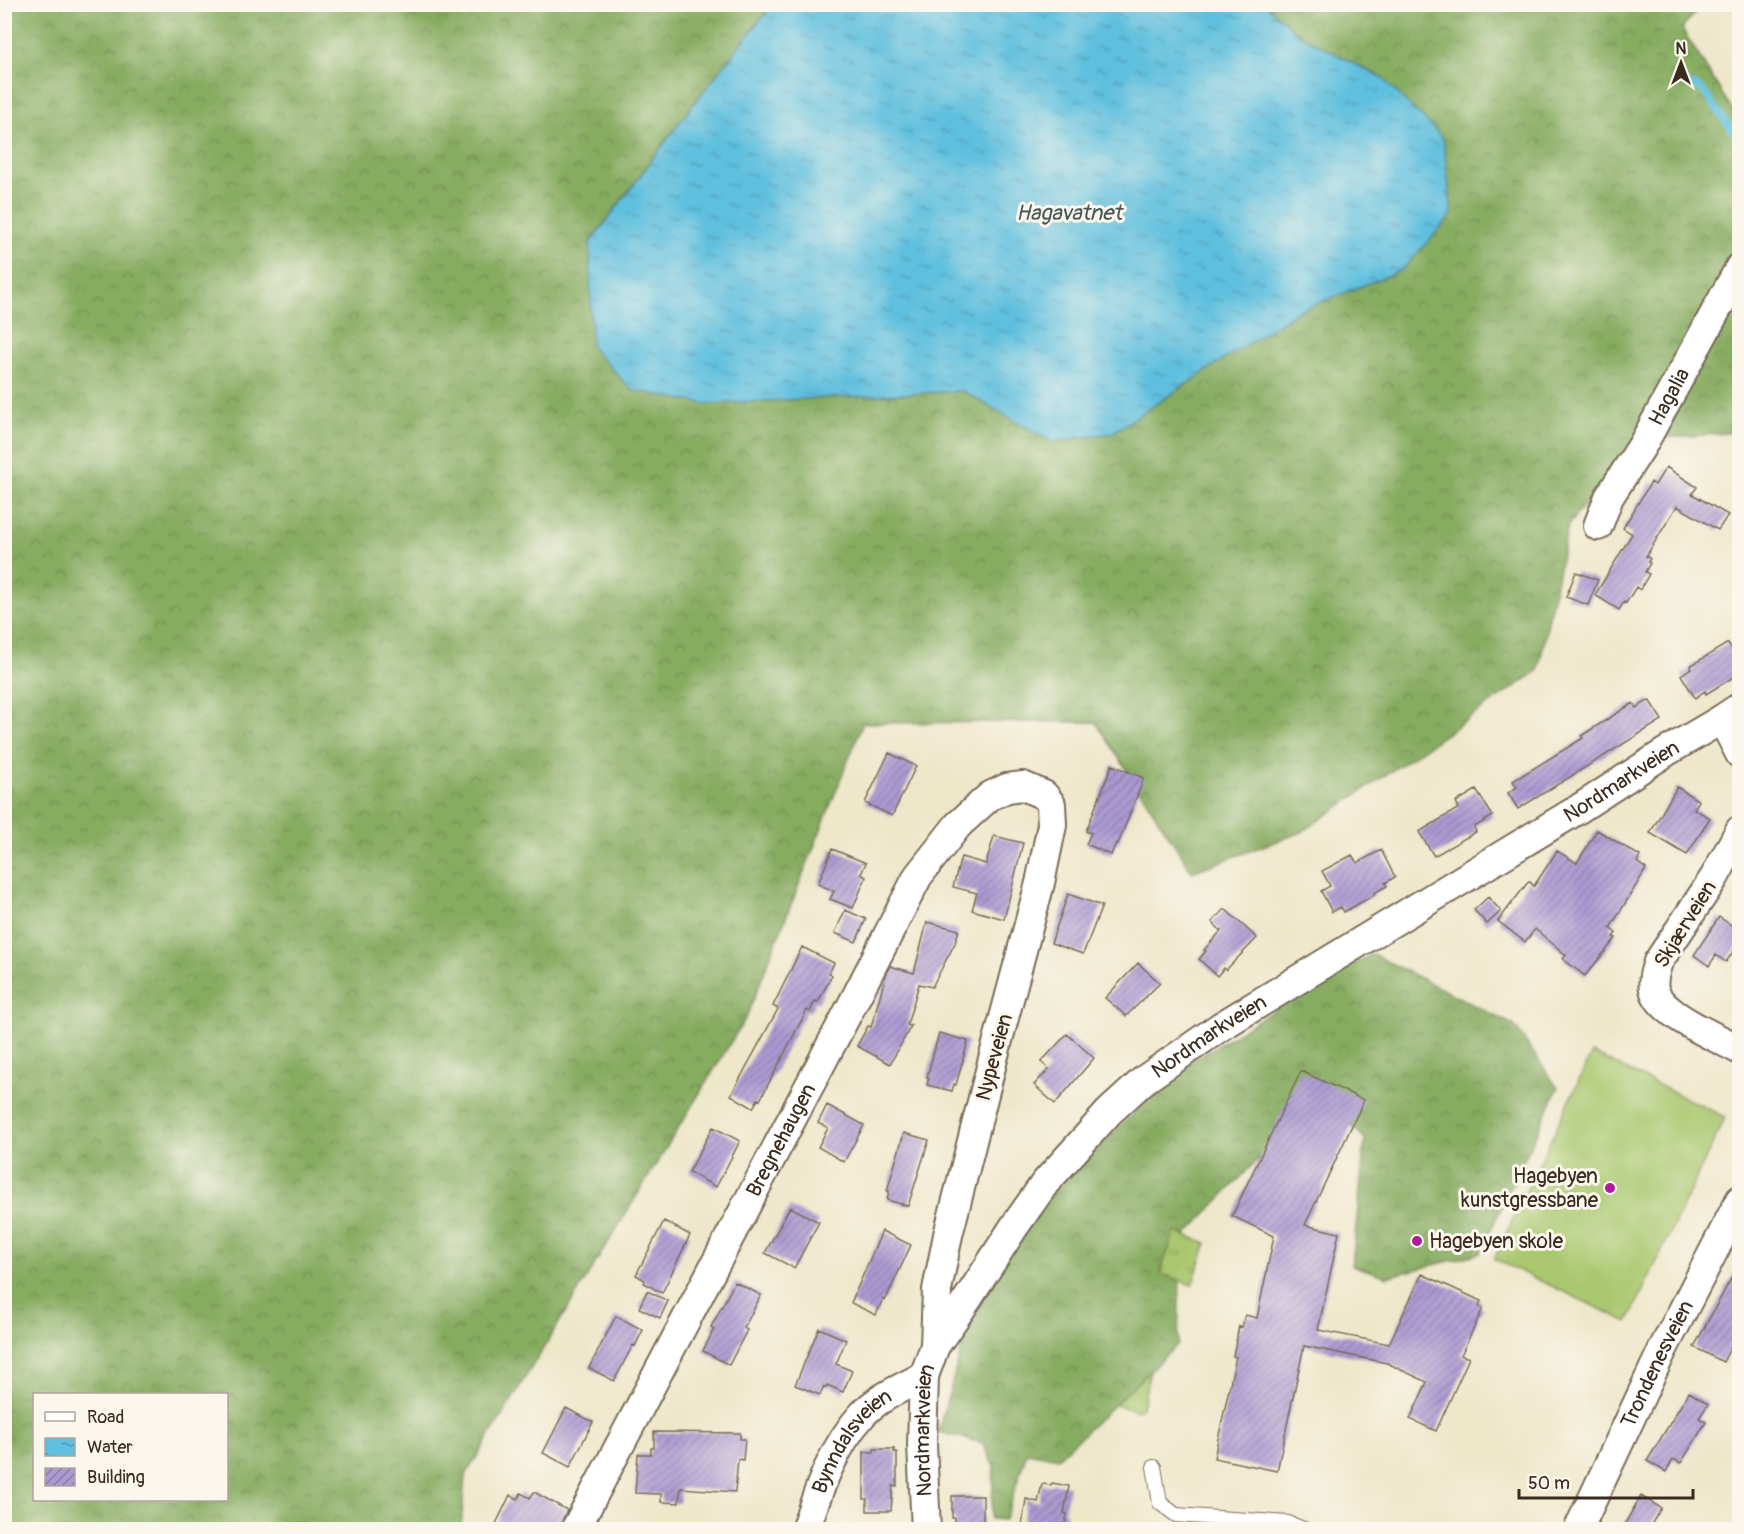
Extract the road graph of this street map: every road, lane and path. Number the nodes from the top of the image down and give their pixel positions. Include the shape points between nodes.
1 (1740, 267) edge
2 (1598, 526) dead end
3 (1731, 713) edge
4 (1740, 754) edge
5 (1023, 786) joint
6 (1740, 830) edge
7 (1740, 1050) edge
8 (1740, 1200) edge
9 (935, 1346) junction
10 (924, 1376) junction
11 (1154, 1467) dead end
12 (575, 1530) edge
13 (806, 1530) edge
14 (926, 1530) edge
15 (1306, 1530) edge
16 (1578, 1530) edge

1 - 2 street, Hagalia via 1642,446 1609,497
3 - 4 street
3 - 9 street, Nordmarkveien via 1297,979 1144,1080 1109,1112 1046,1183
5 - 9 street, Nypeveien via 1044,795 1051,804 1052,825 948,1235 937,1290
5 - 12 street, Bregnehaugen via 990,796 958,825 918,876
6 - 7 street, Skjærveien via 1714,878 1658,962 1654,989 1659,1002 1673,1014
8 - 16 street, Trondenesveien via 1663,1349
9 - 10 street, Nordmarkveien
10 - 13 street, Bynndalsveien via 862,1414 827,1471
10 - 14 street, Nordmarkveien
11 - 15 lane via 1160,1503 1176,1515 1288,1523

